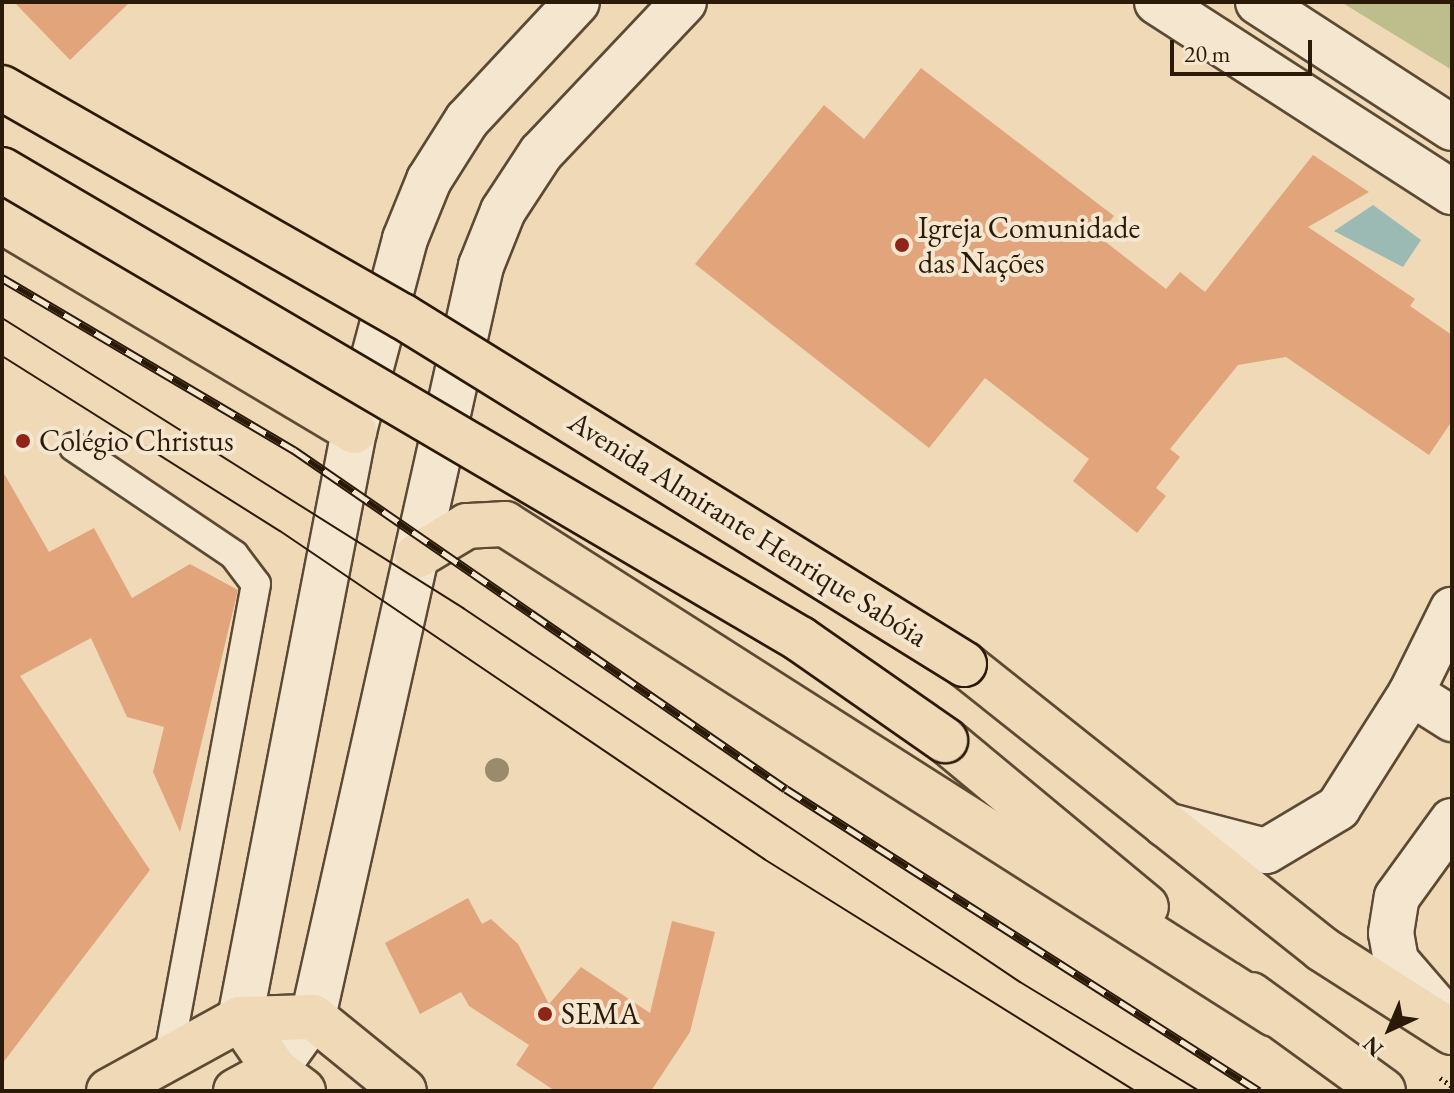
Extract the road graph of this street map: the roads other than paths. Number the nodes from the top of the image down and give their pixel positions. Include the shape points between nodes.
1 (577, 2) edge
2 (684, 2) edge
3 (1157, 2) edge
4 (1258, 2) edge
5 (2, 88) edge
6 (1452, 128) edge
7 (2, 170) edge
8 (1452, 192) edge
9 (2, 221) edge
10 (354, 431) junction
11 (74, 447) dead end
12 (417, 556) junction
13 (1452, 610) edge
14 (1411, 693) junction
15 (1452, 719) edge
16 (1452, 821) edge
17 (1166, 825) junction
18 (1274, 1014) junction
19 (313, 1017) junction
20 (240, 1019) junction
21 (1452, 1025) edge
22 (1452, 1032) edge
23 (168, 1059) junction
24 (289, 1081) edge
25 (109, 1091) edge
26 (236, 1091) edge
27 (404, 1091) edge
28 (1383, 1091) edge

1 - 10 street via 467,120 429,180 405,239
2 - 12 street via 541,153 503,211 464,330
3 - 8 street
4 - 6 street
5 - 17 main road, Avenida Almirante Henrique Sabóia, bridge via 402,316 964,664
7 - 18 main road, bridge via 800,639 945,740
9 - 10 main road
10 - 20 street
11 - 23 lane via 234,555 256,584
12 - 18 main road via 467,526 505,524
12 - 19 street
13 - 14 street
14 - 15 street
14 - 17 street via 1338,808 1303,834 1266,851
16 - 21 street via 1397,897 1391,933 1396,961
17 - 22 main road, Avenida Almirante Henrique Sabóia via 1322,949
18 - 28 main road
19 - 20 main road
19 - 24 street
19 - 27 main road
20 - 23 main road
20 - 24 main road
23 - 25 main road
24 - 26 main road

